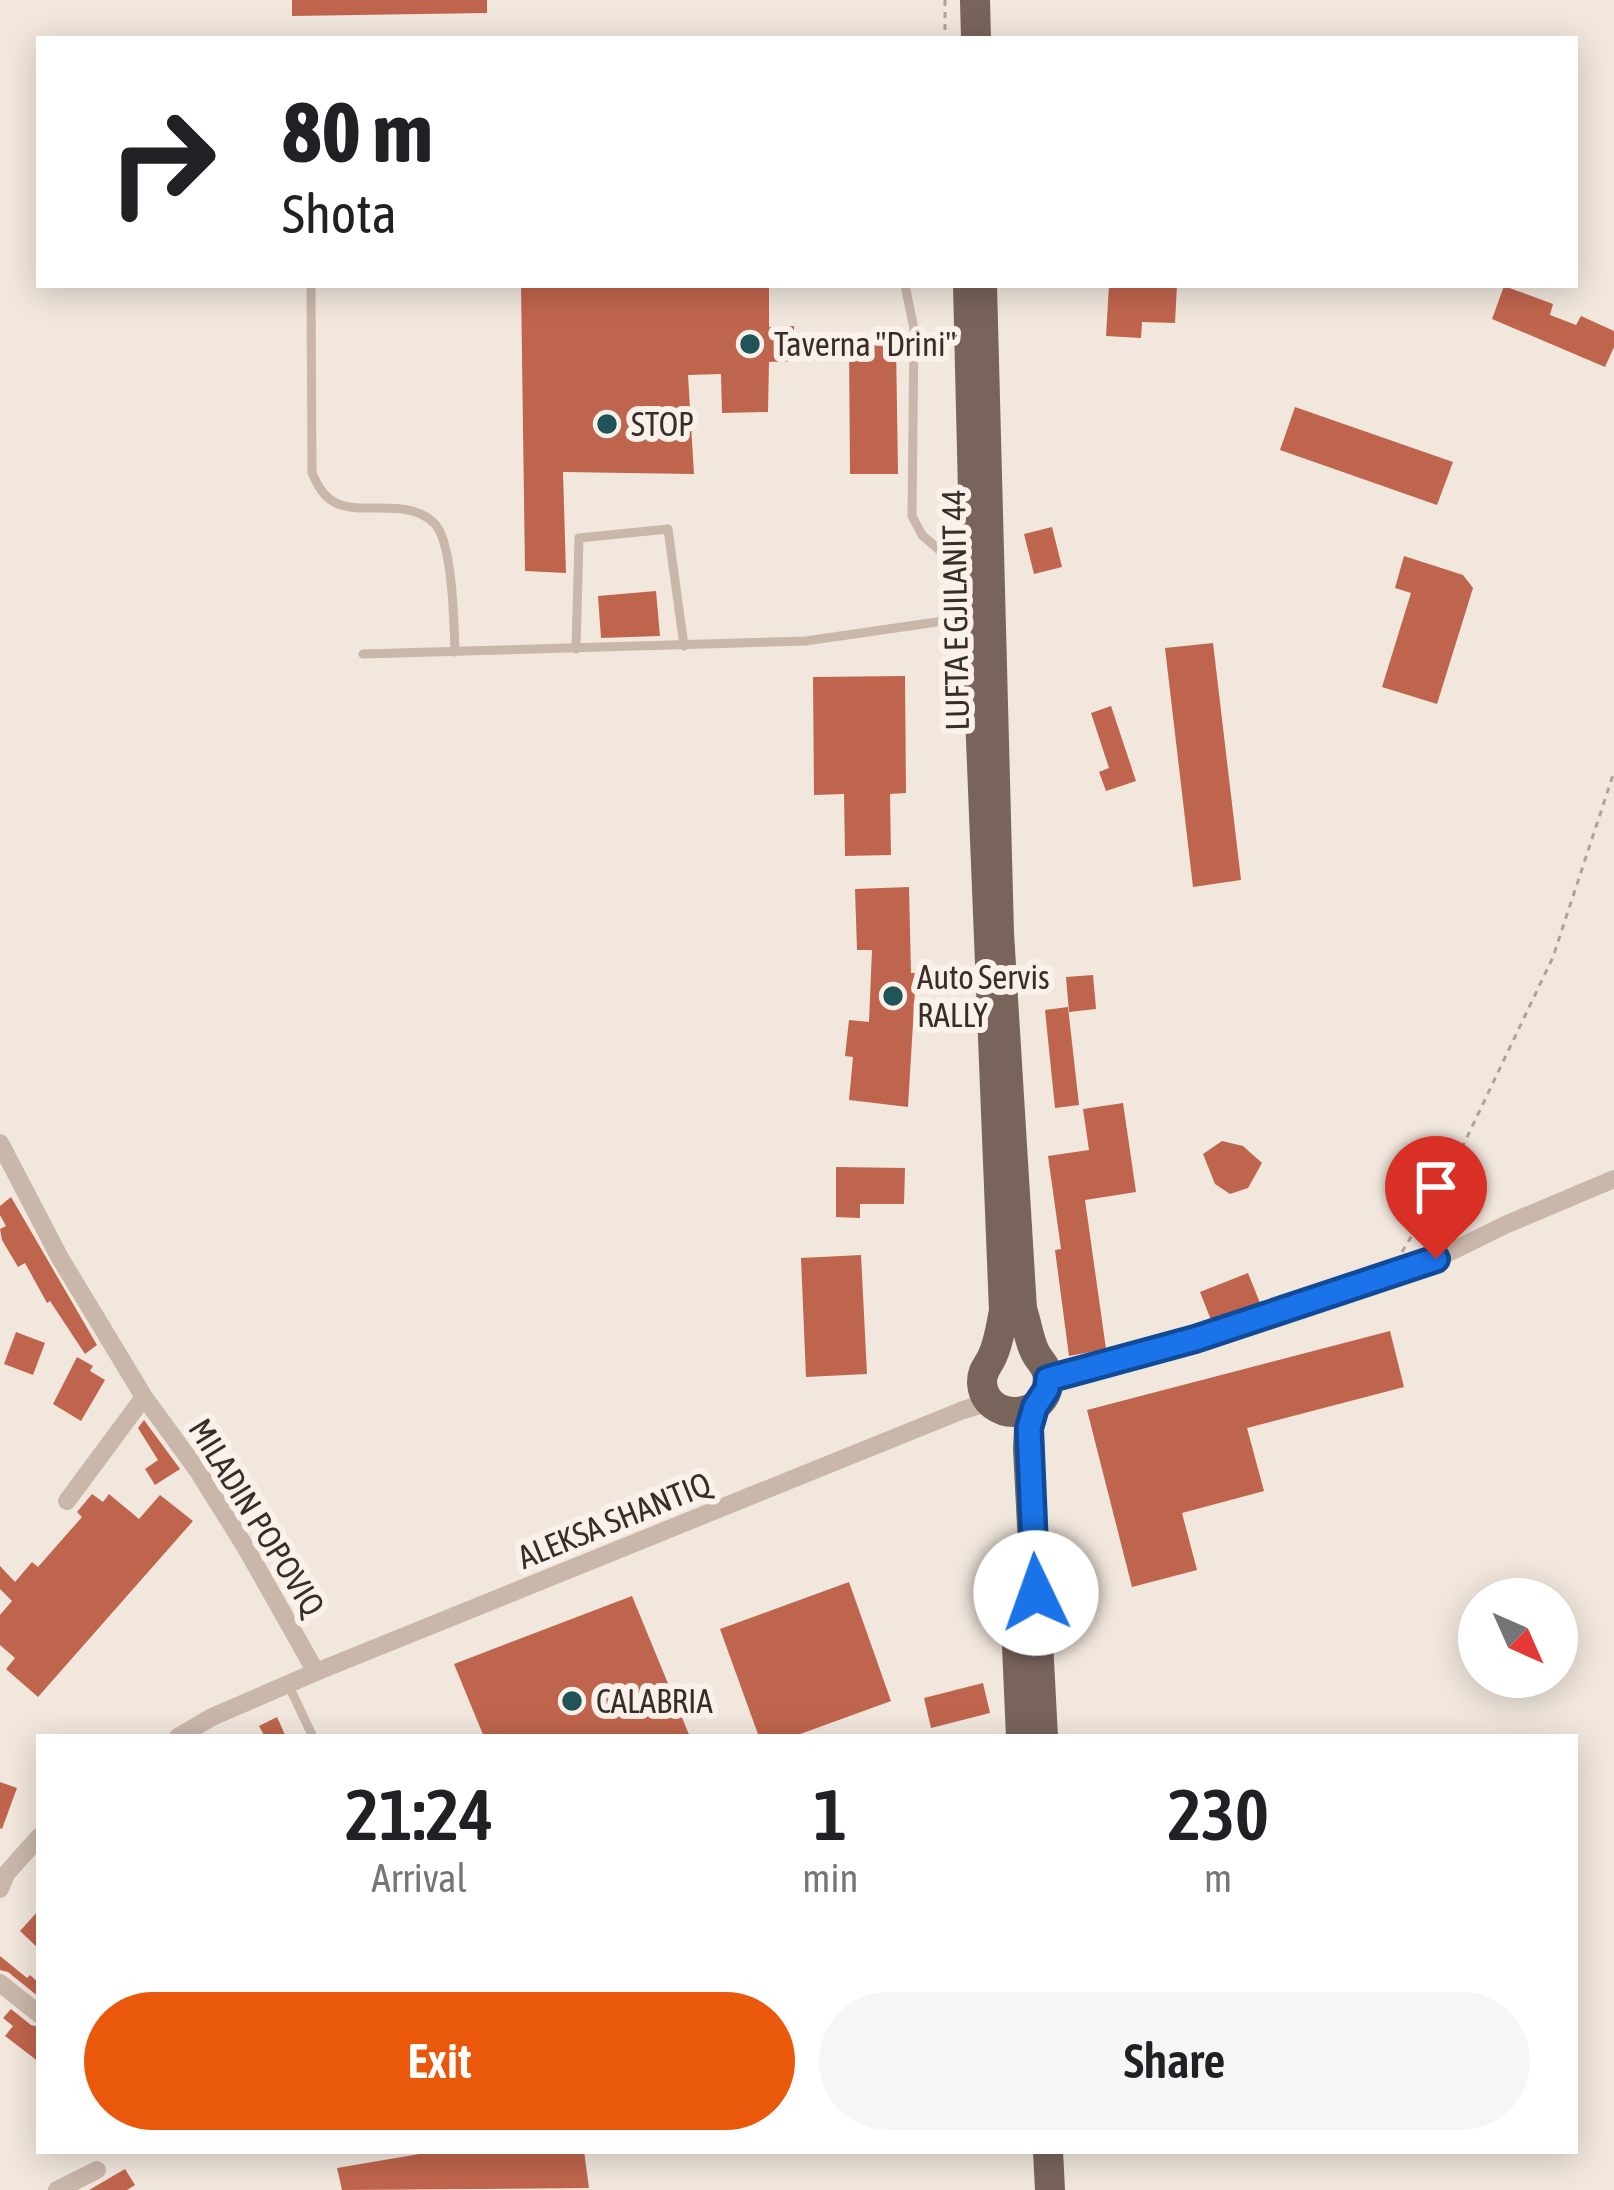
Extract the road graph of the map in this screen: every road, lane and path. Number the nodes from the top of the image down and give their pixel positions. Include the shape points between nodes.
1 (945, 0) edge
2 (962, 0) edge
3 (975, 0) edge
4 (945, 36) edge
5 (962, 36) edge
6 (976, 36) edge
7 (311, 288) edge
8 (906, 288) edge
9 (968, 288) edge
10 (982, 288) edge
11 (975, 579) junction
12 (976, 616) junction
13 (684, 646) junction
14 (577, 649) junction
15 (455, 652) junction
16 (363, 654) dead end
17 (1614, 772) edge
18 (0, 1143) edge
19 (1614, 1179) edge
20 (1387, 1273) junction
21 (993, 1356) junction
22 (1040, 1380) junction
23 (144, 1397) junction
24 (984, 1403) junction
25 (67, 1501) dead end
26 (316, 1672) junction
27 (288, 1684) junction
28 (183, 1734) edge
29 (312, 1734) edge
30 (1021, 1734) edge
31 (1043, 1734) edge
32 (36, 1840) edge
33 (2, 1877) edge
34 (0, 1983) edge
35 (36, 2012) edge
36 (1048, 2154) edge
37 (1066, 2154) edge
38 (97, 2170) dead end
39 (57, 2190) edge
40 (1050, 2190) edge
41 (1068, 2190) edge

1 - 4 path
2 - 5 main road
3 - 6 main road
7 - 15 lane via 312,472 337,505 409,509 436,524 447,552
8 - 11 lane via 914,328 912,516 922,535
9 - 11 main road
10 - 22 main road, LUFTA E GJILANIT 44 via 999,933 1022,1310
11 - 12 main road
12 - 13 lane via 806,641
12 - 21 main road via 1004,1311
13 - 14 lane
13 - 14 lane via 668,530 579,538
14 - 15 lane
15 - 16 lane
17 - 20 path via 1553,957 1450,1173
18 - 23 street, MILADIN POPOVIQ
19 - 20 street
20 - 22 street via 1195,1339
21 - 22 main road via 1019,1348
21 - 24 main road via 983,1373
22 - 24 main road via 1019,1413
22 - 31 main road via 1028,1449
23 - 25 street
23 - 26 street, MILADIN POPOVIQ via 210,1490
24 - 26 street, ALEKSA SHANTIQ
24 - 30 main road via 1009,1447
26 - 27 street, ALEKSA SHANTIQ
27 - 28 street, ALEKSA SHANTIQ
27 - 29 lane
32 - 33 street
34 - 35 street
36 - 40 main road
37 - 41 main road
38 - 39 street

